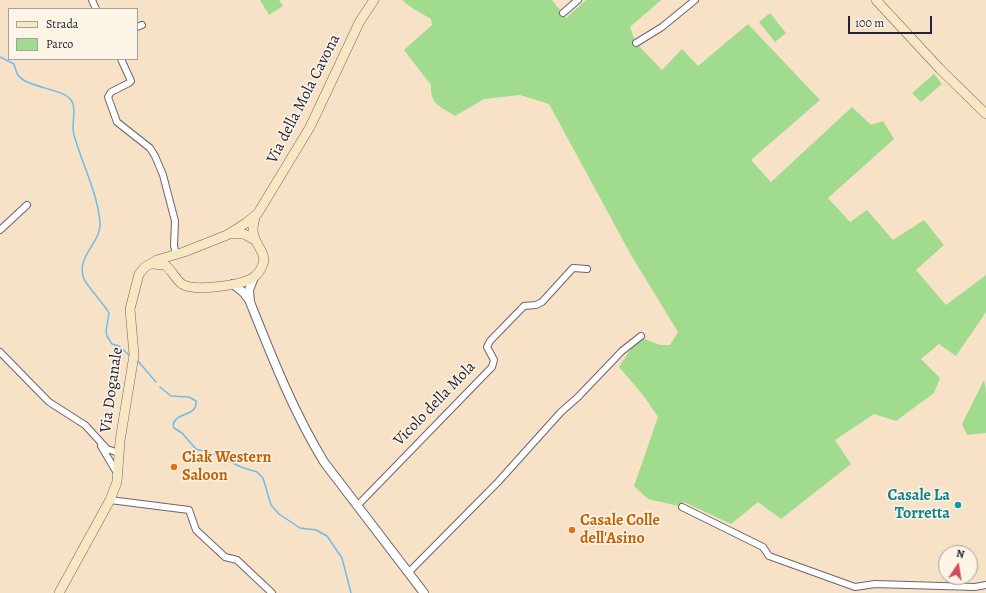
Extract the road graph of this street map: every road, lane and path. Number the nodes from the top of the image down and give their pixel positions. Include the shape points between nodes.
1 (374, 0) edge
2 (578, 0) edge
3 (695, 0) edge
4 (876, 0) edge
5 (563, 13) dead end
6 (636, 43) dead end
7 (122, 60) edge
8 (986, 114) edge
9 (27, 205) dead end
10 (256, 215) junction
11 (0, 230) edge
12 (227, 235) junction
13 (255, 240) junction
14 (180, 253) junction
15 (148, 264) junction
16 (587, 269) dead end
17 (174, 275) junction
18 (254, 277) junction
19 (233, 284) junction
20 (250, 302) junction
21 (642, 336) dead end
22 (0, 352) edge
23 (96, 438) junction
24 (119, 453) junction
25 (118, 474) junction
26 (110, 500) junction
27 (357, 506) junction
28 (682, 507) dead end
29 (408, 573) junction
30 (986, 585) edge
31 (59, 593) edge
32 (272, 593) edge
33 (424, 593) edge

1 - 10 main road, Via della Mola Cavona via 360,21 310,127
2 - 5 street
3 - 6 street via 660,29
4 - 8 main road
7 - 14 street via 131,81 111,92 108,97 117,122 150,148 155,156 163,175 175,221 174,246
9 - 11 street
10 - 12 main road, Via della Mola Cavona
10 - 13 main road via 252,229
12 - 13 main road via 244,234
12 - 14 main road, Via della Mola Cavona
13 - 18 main road via 263,261
14 - 15 main road, Via della Mola Cavona
14 - 17 main road via 174,260
15 - 17 main road via 165,265
15 - 24 main road, Via Doganale via 139,274 131,303 130,321 134,355
16 - 27 street, Vicolo della Mola via 574,268 542,302 524,306 487,347 494,360 492,367
17 - 19 main road via 181,283 193,287
18 - 19 main road
18 - 20 street via 249,290
19 - 20 street
20 - 27 street via 280,379 310,439
21 - 29 street via 622,351 561,412 498,482
22 - 23 street via 49,402 82,423
23 - 24 street via 107,449
23 - 25 street
24 - 25 main road, Via Doganale
25 - 26 main road, Via Doganale
26 - 31 main road, Via Doganale
26 - 32 street via 189,510 196,530 225,557 237,560
27 - 29 street
28 - 30 street via 763,547 769,556 855,586
29 - 33 street

